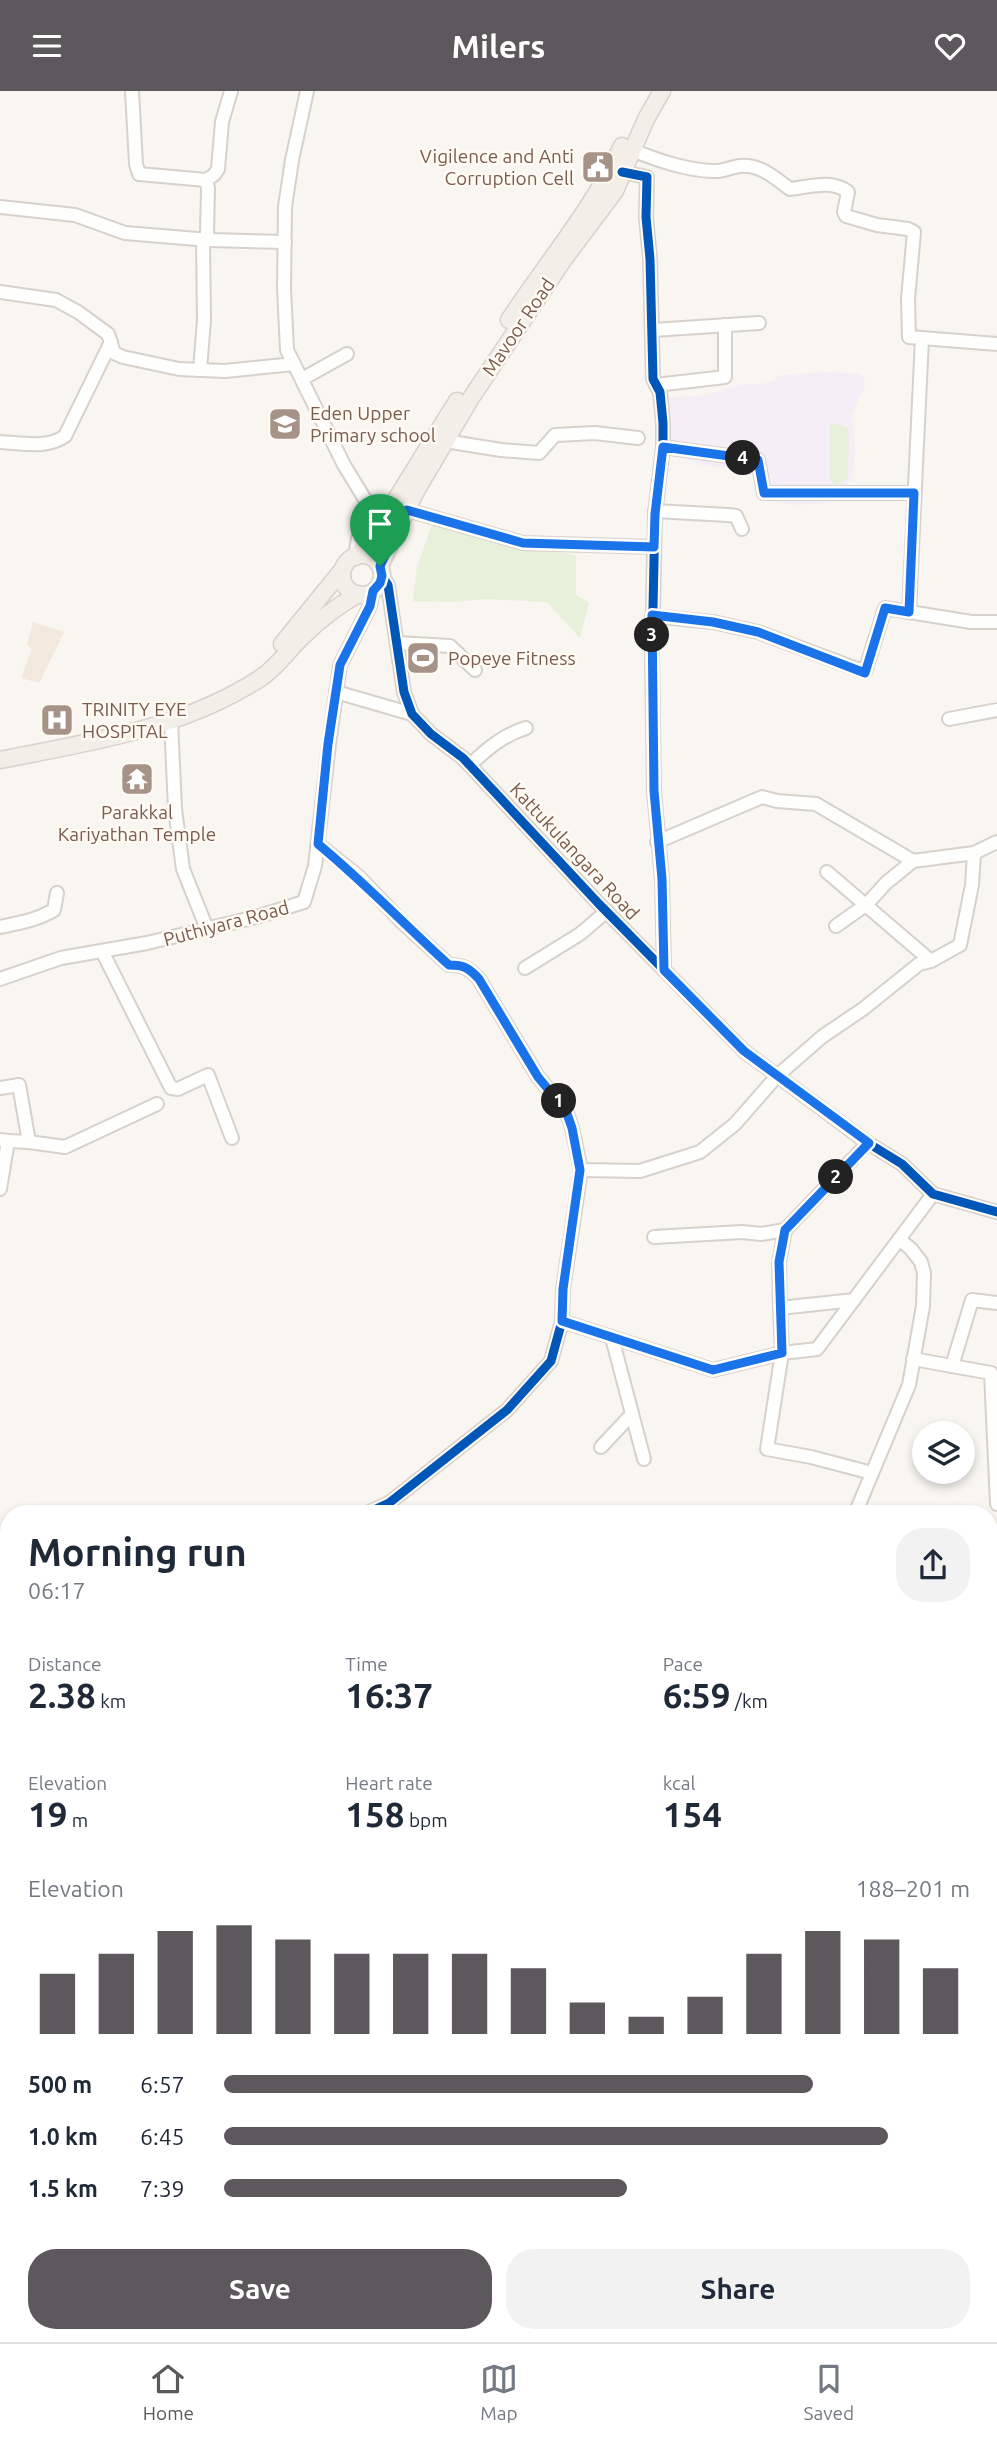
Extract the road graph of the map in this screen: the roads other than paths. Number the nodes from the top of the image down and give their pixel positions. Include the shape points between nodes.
1 (132, 91) edge
2 (231, 91) edge
3 (307, 91) edge
4 (657, 91) edge
5 (632, 151) junction
6 (622, 172) junction
7 (206, 180) junction
8 (0, 207) edge
9 (206, 240) junction
10 (285, 242) junction
11 (0, 292) edge
12 (759, 323) dead end
13 (725, 325) junction
14 (653, 330) junction
15 (922, 339) junction
16 (111, 342) junction
17 (997, 344) edge
18 (347, 354) dead end
19 (294, 364) junction
20 (200, 370) junction
21 (302, 379) junction
22 (656, 385) junction
23 (638, 438) dead end
24 (445, 441) junction
25 (0, 442) edge
26 (663, 447) junction
27 (914, 493) junction
28 (407, 510) junction
29 (655, 511) junction
30 (742, 529) dead end
31 (654, 547) junction
32 (349, 563) junction
33 (381, 571) junction
34 (366, 593) junction
35 (909, 612) junction
36 (652, 615) junction
37 (997, 622) edge
38 (397, 643) junction
39 (475, 670) dead end
40 (336, 692) junction
41 (997, 710) edge
42 (412, 714) junction
43 (949, 719) dead end
44 (171, 721) junction
45 (526, 728) dead end
46 (0, 750) edge
47 (0, 760) edge
48 (470, 765) junction
49 (657, 842) junction
50 (997, 842) edge
51 (318, 844) junction
52 (974, 853) junction
53 (913, 860) junction
54 (827, 872) dead end
55 (57, 893) dead end
56 (867, 904) junction
57 (607, 911) junction
58 (836, 926) dead end
59 (0, 927) edge
60 (207, 929) junction
61 (102, 951) junction
62 (931, 961) junction
63 (525, 968) dead end
64 (664, 970) junction
65 (0, 979) edge
66 (777, 1076) junction
67 (0, 1088) edge
68 (157, 1104) dead end
69 (232, 1138) dead end
70 (4, 1140) edge
71 (29, 1142) junction
72 (869, 1143) junction
73 (580, 1170) junction
74 (0, 1189) edge
75 (933, 1194) junction
76 (997, 1212) edge
77 (785, 1230) junction
78 (654, 1237) dead end
79 (899, 1239) junction
80 (854, 1300) junction
81 (997, 1303) edge
82 (780, 1308) junction
83 (562, 1321) junction
84 (612, 1338) junction
85 (782, 1353) junction
86 (914, 1359) junction
87 (952, 1366) junction
88 (632, 1414) junction
89 (601, 1447) dead end
90 (644, 1458) dead end
91 (872, 1473) junction
92 (997, 1504) edge
93 (385, 1505) edge
94 (859, 1505) edge

1 - 7 street via 139,174
2 - 7 street via 222,123 218,169
3 - 10 street via 287,193
4 - 5 main road, Mavoor Road
4 - 32 main road, Mavoor Road via 595,199 521,302 372,538
5 - 6 main road, Mavoor Road
5 - 15 street via 698,169 757,167 789,189 832,184 848,192 846,216 914,232 909,337
6 - 14 street via 646,177
6 - 24 main road, Mavoor Road via 614,191 503,347
7 - 9 street
8 - 9 street via 75,215 125,233
9 - 10 street
9 - 20 street
10 - 19 street via 287,350
11 - 16 street via 55,300 108,334
12 - 13 street
13 - 14 street
13 - 22 street via 725,377
14 - 22 street
15 - 17 street
15 - 27 street
16 - 20 street via 114,353 123,357
16 - 25 street via 65,436 48,445
18 - 21 street
19 - 20 street
19 - 21 street
21 - 32 street via 369,506
22 - 26 street
23 - 24 street via 555,435 539,453
24 - 28 main road, Mavoor Road
26 - 27 street via 758,460 764,493
26 - 29 street
27 - 35 street
28 - 31 street via 523,543
28 - 33 main road, Mavoor Road
29 - 30 street via 736,516
29 - 31 street
31 - 36 street
32 - 33 main road via 369,556
32 - 34 main road via 343,578 346,586
32 - 46 main road, Mavoor Road via 268,661 228,686 135,722
33 - 34 main road, Mavoor Road via 380,583
33 - 38 street, Kattukulangara Road via 388,585
34 - 40 street, Puthiyara Road via 370,606 340,665
34 - 44 main road, Mavoor Road via 321,620 264,675 232,695
35 - 36 street via 885,608 865,673 758,632
35 - 37 street
36 - 49 street
38 - 39 street via 450,646
38 - 42 street, Kattukulangara Road
40 - 42 street
40 - 51 street, Puthiyara Road
41 - 43 street
42 - 48 street, Kattukulangara Road
44 - 47 main road, Mavoor Road
44 - 60 street via 183,869
45 - 48 street via 513,731
48 - 57 street, Kattukulangara Road
49 - 53 street via 762,797 816,804
49 - 64 street
50 - 52 street
51 - 60 street, Puthiyara Road via 304,902
51 - 73 street via 359,877 449,965 470,968 479,979 538,1077 566,1111
52 - 53 street
52 - 62 street via 960,945
53 - 56 street
54 - 56 street
55 - 59 street via 54,910
56 - 58 street
56 - 62 street
57 - 63 street
57 - 64 street, Kattukulangara Road
60 - 61 street, Puthiyara Road
61 - 65 street, Puthiyara Road via 61,958
61 - 69 street via 171,1088 208,1075
62 - 66 street via 919,964
64 - 66 street, Kattukulangara Road via 744,1051
66 - 72 street, Kattukulangara Road
66 - 73 street via 736,1124 700,1152 640,1171
67 - 71 street via 19,1085
68 - 71 street via 65,1147
70 - 71 street
70 - 74 street
72 - 75 street, Kattukulangara Road via 902,1164
72 - 77 street
73 - 83 street
75 - 76 street, Kattukulangara Road
75 - 79 street
77 - 78 street
77 - 82 street via 779,1262
79 - 80 street
79 - 86 street via 921,1262 924,1273
80 - 82 street
80 - 85 street via 817,1349
81 - 87 street via 972,1300
82 - 85 street
83 - 84 street
83 - 93 street via 551,1361 507,1410
84 - 85 street via 713,1370
84 - 88 street
85 - 91 street via 767,1449
86 - 87 street
86 - 91 street via 909,1385
87 - 92 street via 991,1373
88 - 89 street
88 - 90 street
91 - 94 street

